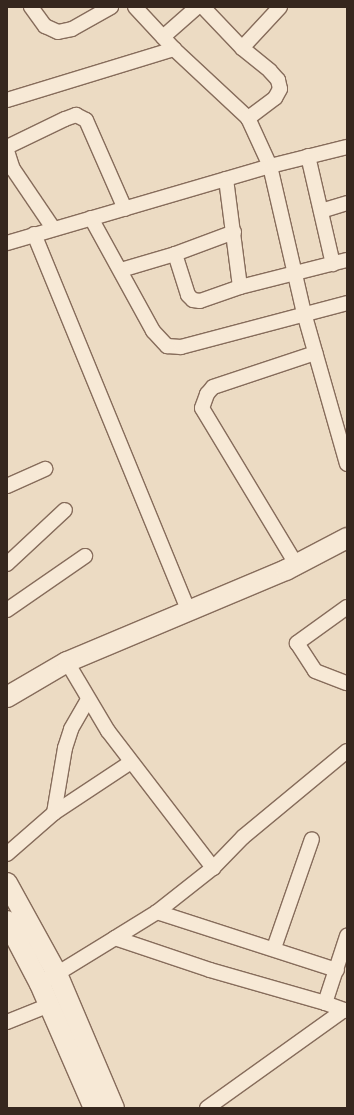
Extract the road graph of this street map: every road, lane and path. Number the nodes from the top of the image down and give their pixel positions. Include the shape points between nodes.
1 (31, 7) edge
2 (111, 7) edge
3 (135, 7) edge
4 (197, 7) edge
5 (203, 7) edge
6 (280, 7) edge
7 (163, 37) junction
8 (242, 48) junction
9 (174, 49) junction
10 (7, 100) edge
11 (248, 118) junction
12 (7, 147) edge
13 (347, 147) edge
14 (7, 151) edge
15 (308, 156) junction
16 (270, 166) junction
17 (10, 171) edge
18 (226, 179) junction
19 (347, 203) edge
20 (125, 209) junction
21 (321, 212) junction
22 (91, 218) junction
23 (53, 228) junction
24 (234, 232) junction
25 (34, 234) junction
26 (7, 243) edge
27 (175, 254) junction
28 (347, 260) edge
29 (333, 264) junction
30 (121, 270) junction
31 (295, 274) junction
32 (240, 288) junction
33 (347, 303) edge
34 (304, 313) junction
35 (315, 353) junction
36 (345, 446) edge
37 (347, 464) edge
38 (45, 469) dead end
39 (7, 486) edge
40 (64, 510) dead end
41 (347, 538) edge
42 (85, 556) dead end
43 (7, 564) edge
44 (296, 564) junction
45 (347, 607) edge
46 (7, 610) edge
47 (189, 612) junction
48 (67, 662) junction
49 (347, 683) edge
50 (8, 694) edge
51 (88, 699) junction
52 (347, 751) edge
53 (131, 762) junction
54 (54, 814) junction
55 (312, 839) dead end
56 (7, 854) edge
57 (213, 868) junction
58 (7, 883) edge
59 (157, 912) junction
60 (7, 921) edge
61 (347, 936) edge
62 (115, 938) junction
63 (274, 948) junction
64 (337, 970) junction
65 (48, 979) junction
66 (326, 1003) junction
67 (48, 1006) junction
68 (346, 1011) edge
69 (7, 1022) edge
70 (94, 1108) edge
71 (114, 1108) edge
72 (207, 1108) edge

1 - 2 street via 45,26 58,32 72,29
3 - 7 street
4 - 7 street
5 - 8 street
6 - 8 street
7 - 9 street
8 - 11 street via 270,71 278,80 280,90 275,98
9 - 10 street
9 - 11 street
11 - 16 street
12 - 20 street via 76,115 86,120
13 - 15 street
14 - 17 street
15 - 16 street
15 - 21 street
16 - 18 street
16 - 31 street
17 - 23 street
18 - 20 street
18 - 24 street
19 - 21 street
20 - 22 street
21 - 29 street
22 - 23 street
22 - 30 street
23 - 25 street
24 - 27 street
24 - 32 street
25 - 26 street
25 - 47 street
27 - 30 street
27 - 32 street via 184,287 193,300 200,301
28 - 29 street
29 - 31 street
30 - 34 street via 153,331 167,346 181,346
31 - 32 street
31 - 34 street
33 - 34 street
34 - 35 street
35 - 36 street
35 - 44 street via 213,387 207,394 202,408
36 - 37 street
38 - 39 street
40 - 43 street
41 - 44 street
42 - 46 street
44 - 47 street
45 - 49 street via 297,643 316,671
47 - 48 street
48 - 50 street
48 - 51 street
51 - 53 street
51 - 54 street via 71,728 65,748
52 - 57 street via 243,837
53 - 54 street
53 - 57 street
54 - 56 street
55 - 63 street
57 - 59 street
58 - 65 street
59 - 62 street
59 - 63 street
60 - 65 street
61 - 64 street
62 - 65 street
62 - 66 street via 210,970
63 - 64 street
64 - 66 street
65 - 67 street
65 - 71 street
66 - 68 street
67 - 69 street
67 - 70 street
68 - 72 street

